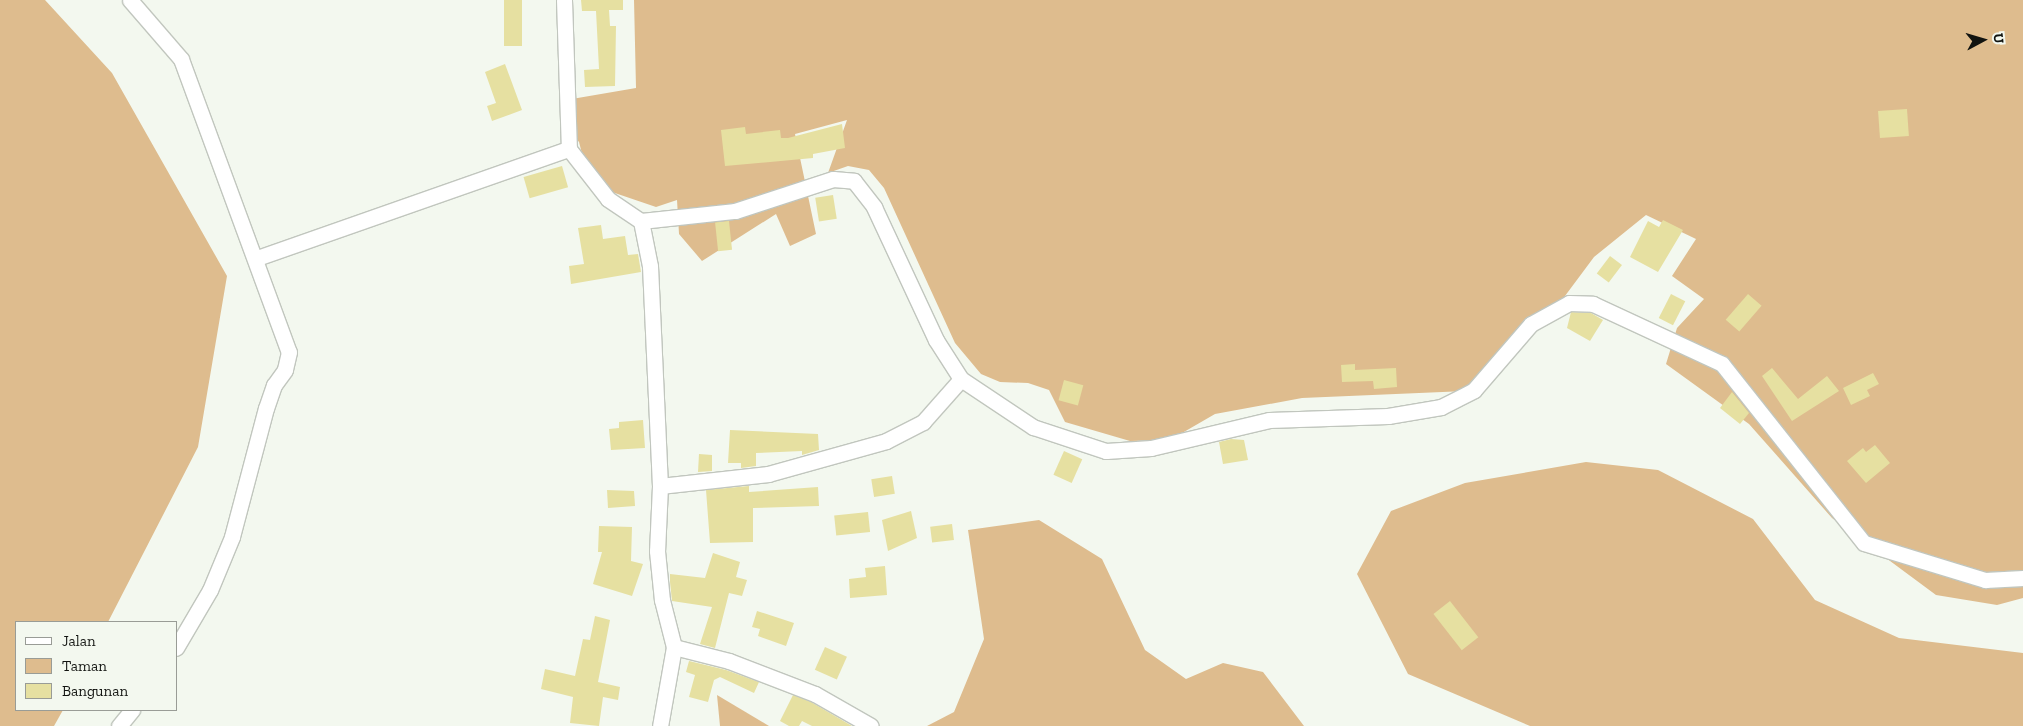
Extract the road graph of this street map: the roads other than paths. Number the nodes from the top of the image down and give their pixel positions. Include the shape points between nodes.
1 (130, 0) edge
2 (564, 0) edge
3 (569, 149) junction
4 (641, 221) junction
5 (257, 258) junction
6 (961, 379) junction
7 (660, 486) junction
8 (2023, 578) edge
9 (178, 645) edge
10 (674, 647) junction
11 (131, 711) edge
12 (119, 726) edge
13 (660, 726) edge
14 (871, 726) edge

1 - 5 street via 181,59
2 - 3 street
3 - 4 street via 608,199
3 - 5 street
4 - 6 street via 735,211 833,179 854,181 874,207 936,340
4 - 7 street via 650,266
5 - 9 street via 289,352 285,370 274,385 266,408 232,538 210,590
6 - 7 street via 923,422 886,441 768,474
6 - 8 street via 1033,427 1086,448 1129,452 1269,420 1388,416 1441,407 1474,390 1531,324 1569,303 1581,301 1722,364 1864,543 1985,580
7 - 10 street via 657,551 662,600
10 - 13 street
10 - 14 street via 729,661 815,694
11 - 12 street

